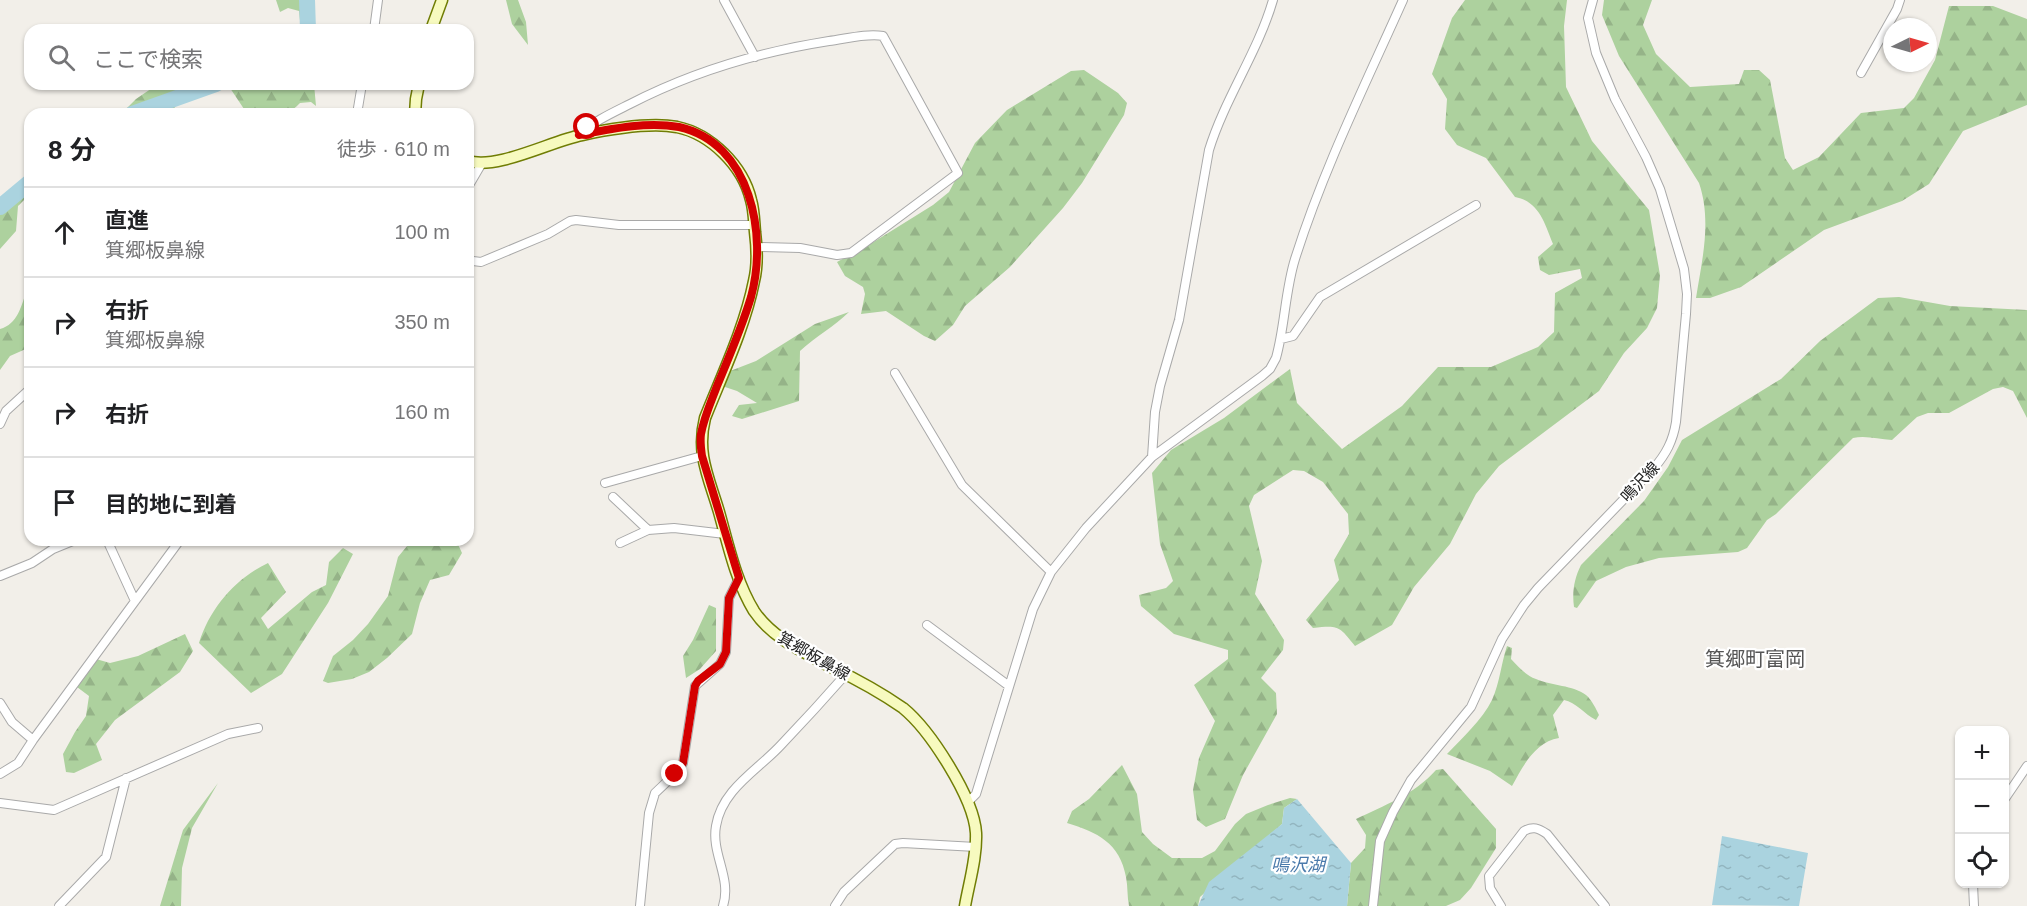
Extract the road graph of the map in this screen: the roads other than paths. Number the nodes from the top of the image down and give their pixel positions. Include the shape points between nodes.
1 (378, 0) edge
2 (442, 0) edge
3 (724, 0) edge
4 (1273, 0) edge
5 (1403, 0) edge
6 (1593, 0) edge
7 (1900, 0) edge
8 (375, 24) edge
9 (433, 24) edge
10 (755, 57) junction
11 (1861, 73) dead end
12 (361, 90) edge
13 (418, 90) edge
14 (358, 108) edge
15 (415, 108) edge
16 (579, 135) junction
17 (474, 162) edge
18 (482, 163) junction
19 (474, 177) edge
20 (1476, 205) dead end
21 (754, 225) junction
22 (757, 247) junction
23 (474, 261) edge
24 (1281, 339) junction
25 (894, 373) dead end
26 (24, 394) edge
27 (0, 424) edge
28 (702, 456) junction
29 (1152, 457) junction
30 (605, 483) dead end
31 (613, 497) dead end
32 (648, 530) junction
33 (725, 534) junction
34 (620, 543) dead end
35 (60, 546) edge
36 (110, 546) edge
37 (176, 546) edge
38 (1051, 572) junction
39 (0, 576) edge
40 (739, 578) junction
41 (135, 602) junction
42 (927, 624) dead end
43 (846, 674) junction
44 (1009, 686) junction
45 (0, 703) edge
46 (258, 728) dead end
47 (33, 740) junction
48 (2027, 766) edge
49 (0, 774) edge
50 (126, 778) junction
51 (2009, 793) edge
52 (968, 802) junction
53 (0, 803) edge
54 (976, 847) junction
55 (1973, 888) edge
56 (59, 906) edge
57 (640, 906) edge
58 (723, 906) edge
59 (836, 906) edge
60 (965, 906) edge
61 (1373, 906) edge
62 (1501, 906) edge
63 (1605, 906) edge
64 (1974, 906) edge

1 - 8 street
2 - 9 main road
3 - 10 street
4 - 29 street via 1209,150 1179,320 1155,412
5 - 24 street via 1301,240
6 - 61 street, 鳴沢線 via 1588,18 1596,53 1660,189 1684,269 1686,314 1673,438 1654,468 1524,605 1502,639 1471,707 1411,780 1380,841
7 - 11 street
10 - 16 street via 664,86 600,119
10 - 22 street via 797,46 883,36 958,172 851,253
12 - 14 street
13 - 15 main road
16 - 18 main road, 箕郷板鼻線
16 - 21 main road, 箕郷板鼻線 via 661,126 701,135 727,156 740,174 751,199
17 - 18 main road, 箕郷板鼻線
18 - 19 street
20 - 24 street via 1320,297 1293,336
21 - 22 main road, 箕郷板鼻線
21 - 23 street via 619,225 576,220 481,262
22 - 28 main road, 箕郷板鼻線 via 756,272 747,307 705,418
24 - 29 street via 1270,369
25 - 38 street via 962,485
26 - 27 street via 6,411
28 - 30 street
28 - 33 main road, 箕郷板鼻線
29 - 38 street
31 - 32 street
32 - 33 street via 674,528
32 - 34 street
33 - 40 main road, 箕郷板鼻線
35 - 39 street
36 - 41 street
37 - 41 street
38 - 44 street via 1032,609
40 - 43 main road, 箕郷板鼻線 via 754,611 772,631
40 - 57 street via 729,598 726,652 720,664 695,686 683,763 656,793 649,813
41 - 47 street
42 - 44 street
43 - 52 main road, 箕郷板鼻線 via 916,719
43 - 58 street via 785,741 733,790 722,807 715,845 725,879
44 - 52 street via 976,794
45 - 47 street via 12,722
46 - 50 street via 228,735
47 - 49 street via 18,763
48 - 51 street
50 - 53 street via 54,810
50 - 56 street via 106,857
52 - 54 main road, 箕郷板鼻線 via 976,829
54 - 59 street via 895,844 844,892
54 - 60 main road, 箕郷板鼻線
55 - 64 street
62 - 63 street via 1490,888 1489,876 1524,831 1538,828

